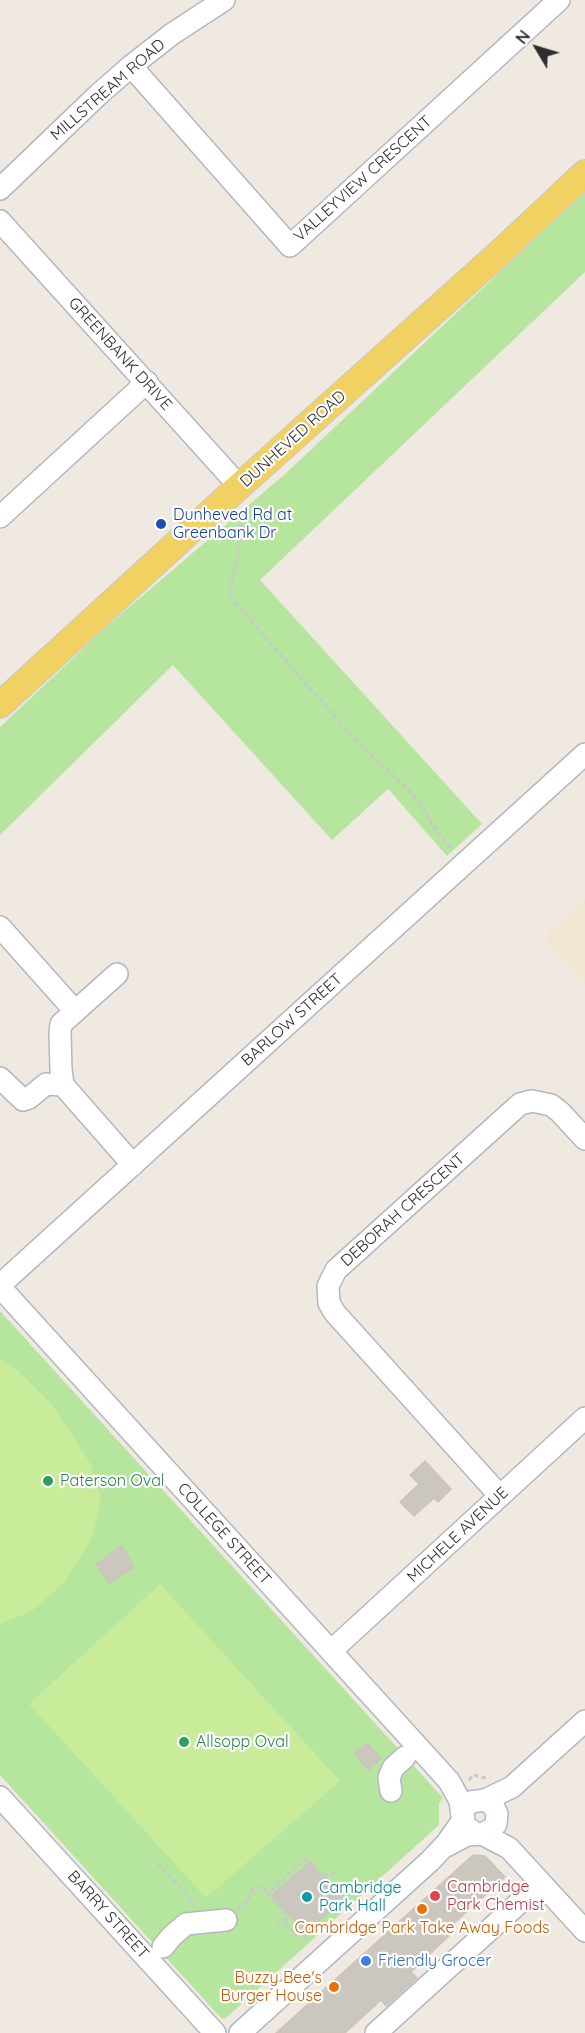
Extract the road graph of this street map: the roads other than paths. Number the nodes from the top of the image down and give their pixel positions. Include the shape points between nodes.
1 (559, 0) edge
2 (218, 1) edge
3 (131, 66) junction
4 (585, 174) edge
5 (0, 189) edge
6 (0, 221) edge
7 (147, 382) junction
8 (240, 487) junction
9 (0, 517) edge
10 (0, 705) edge
11 (585, 754) edge
12 (0, 927) edge
13 (117, 974) dead end
14 (75, 1011) junction
15 (0, 1078) edge
16 (63, 1085) junction
17 (585, 1139) edge
18 (133, 1165) junction
19 (0, 1286) edge
20 (585, 1419) edge
21 (500, 1496) junction
22 (331, 1651) junction
23 (585, 1721) edge
24 (405, 1757) dead end
25 (459, 1780) junction
26 (391, 1791) dead end
27 (0, 1797) edge
28 (490, 1808) junction
29 (471, 1826) junction
30 (509, 1848) junction
31 (541, 1883) junction
32 (230, 1916) road end
33 (585, 1931) edge
34 (163, 1947) dead end
35 (215, 2033) edge
36 (240, 2033) edge
37 (376, 2033) edge

1 - 3 street, VALLEYVIEW CRESCENT via 290,246
2 - 3 street, MILLSTREAM ROAD
3 - 5 street, MILLSTREAM ROAD
4 - 8 main road, DUNHEVED ROAD
6 - 7 street, GREENBANK DRIVE
7 - 8 street, GREENBANK DRIVE
7 - 9 street
8 - 10 main road, DUNHEVED ROAD
11 - 18 street, BARLOW STREET
12 - 14 street
13 - 14 street
14 - 16 street via 60,1029
15 - 16 street via 23,1100 46,1084
16 - 18 street
17 - 21 street, DEBORAH CRESCENT via 551,1105 532,1101 520,1104 336,1270 328,1286 329,1303 335,1313
18 - 19 street, BARLOW STREET
19 - 22 street, COLLEGE STREET
20 - 21 street, MICHELE AVENUE
21 - 22 street, MICHELE AVENUE
22 - 25 street, COLLEGE STREET
23 - 28 street
24 - 26 street via 393,1768 389,1778
25 - 28 street, COLLEGE STREET
25 - 29 street, COLLEGE STREET via 460,1801
27 - 35 street, BARRY STREET
28 - 29 street via 492,1829
28 - 29 street via 470,1802 464,1810
28 - 30 street
29 - 30 street
29 - 36 street
30 - 31 street
31 - 33 street
31 - 37 street
32 - 34 street via 186,1924

